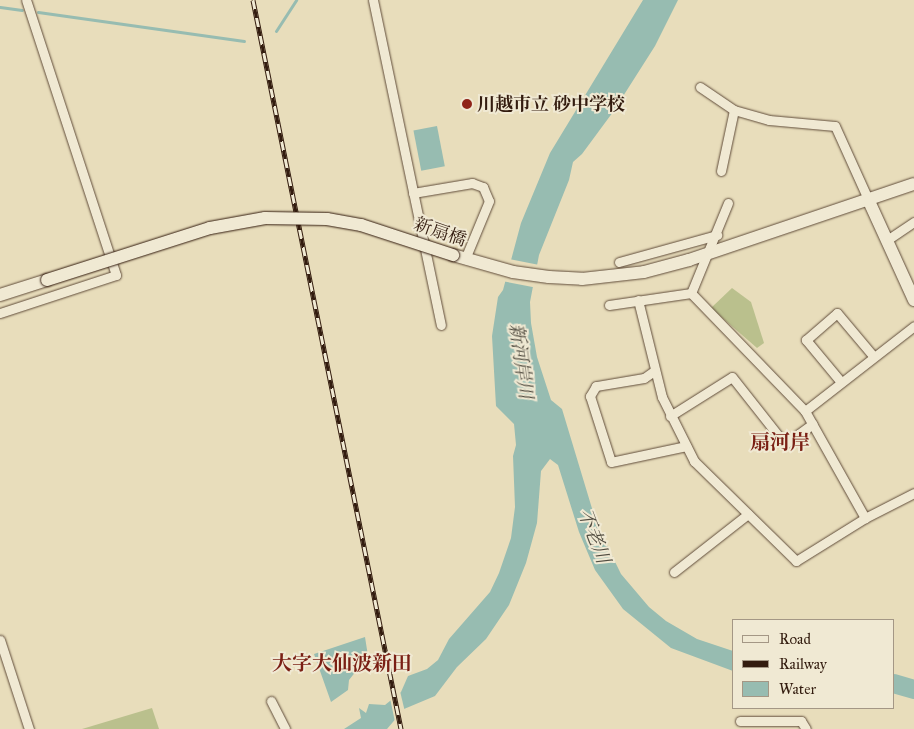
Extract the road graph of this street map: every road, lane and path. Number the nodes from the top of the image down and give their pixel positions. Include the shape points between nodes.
1 (26, 0) edge
2 (373, 0) edge
3 (700, 87) dead end
4 (734, 110) junction
5 (721, 171) dead end
6 (914, 184) edge
7 (413, 193) junction
8 (868, 199) junction
9 (728, 203) dead end
10 (914, 222) edge
11 (717, 236) junction
12 (887, 240) junction
13 (709, 254) junction
14 (465, 259) junction
15 (619, 262) dead end
16 (691, 293) junction
17 (0, 295) edge
18 (638, 300) junction
19 (914, 300) edge
20 (609, 305) dead end
21 (0, 313) edge
22 (442, 325) dead end
23 (914, 326) edge
24 (874, 356) junction
25 (654, 371) junction
26 (841, 382) junction
27 (805, 411) junction
28 (670, 416) junction
29 (813, 424) junction
30 (686, 446) junction
31 (914, 493) edge
32 (748, 514) junction
33 (865, 518) junction
34 (674, 572) dead end
35 (0, 640) edge
36 (271, 700) dead end
37 (740, 721) dead end
38 (29, 729) edge
39 (285, 729) edge
40 (806, 729) edge

1 - 21 street via 116,275
2 - 7 street
3 - 4 street
4 - 5 street
4 - 8 street via 769,120 835,126
6 - 8 street, 新扇橋
7 - 14 street via 472,183 486,191 487,206
7 - 22 street
8 - 12 street
8 - 13 street, 新扇橋
9 - 11 street
10 - 12 street
11 - 13 street
11 - 15 street
12 - 19 street
13 - 14 street, 新扇橋 via 644,272 582,279 530,275
13 - 16 street
14 - 17 street, 新扇橋, bridge via 361,226 314,218 265,218 210,228
16 - 18 street
16 - 27 street
18 - 20 street
18 - 25 street
23 - 24 street
24 - 26 street
24 - 26 street via 836,313 806,340
25 - 28 street
25 - 30 street via 644,378 596,386 590,396 611,462
26 - 27 street
27 - 29 street
28 - 29 street via 732,377 785,444
28 - 30 street
29 - 33 street
30 - 32 street via 694,461
31 - 33 street
32 - 33 street via 796,561
32 - 34 street
35 - 38 street
36 - 39 street
37 - 40 street via 801,721

